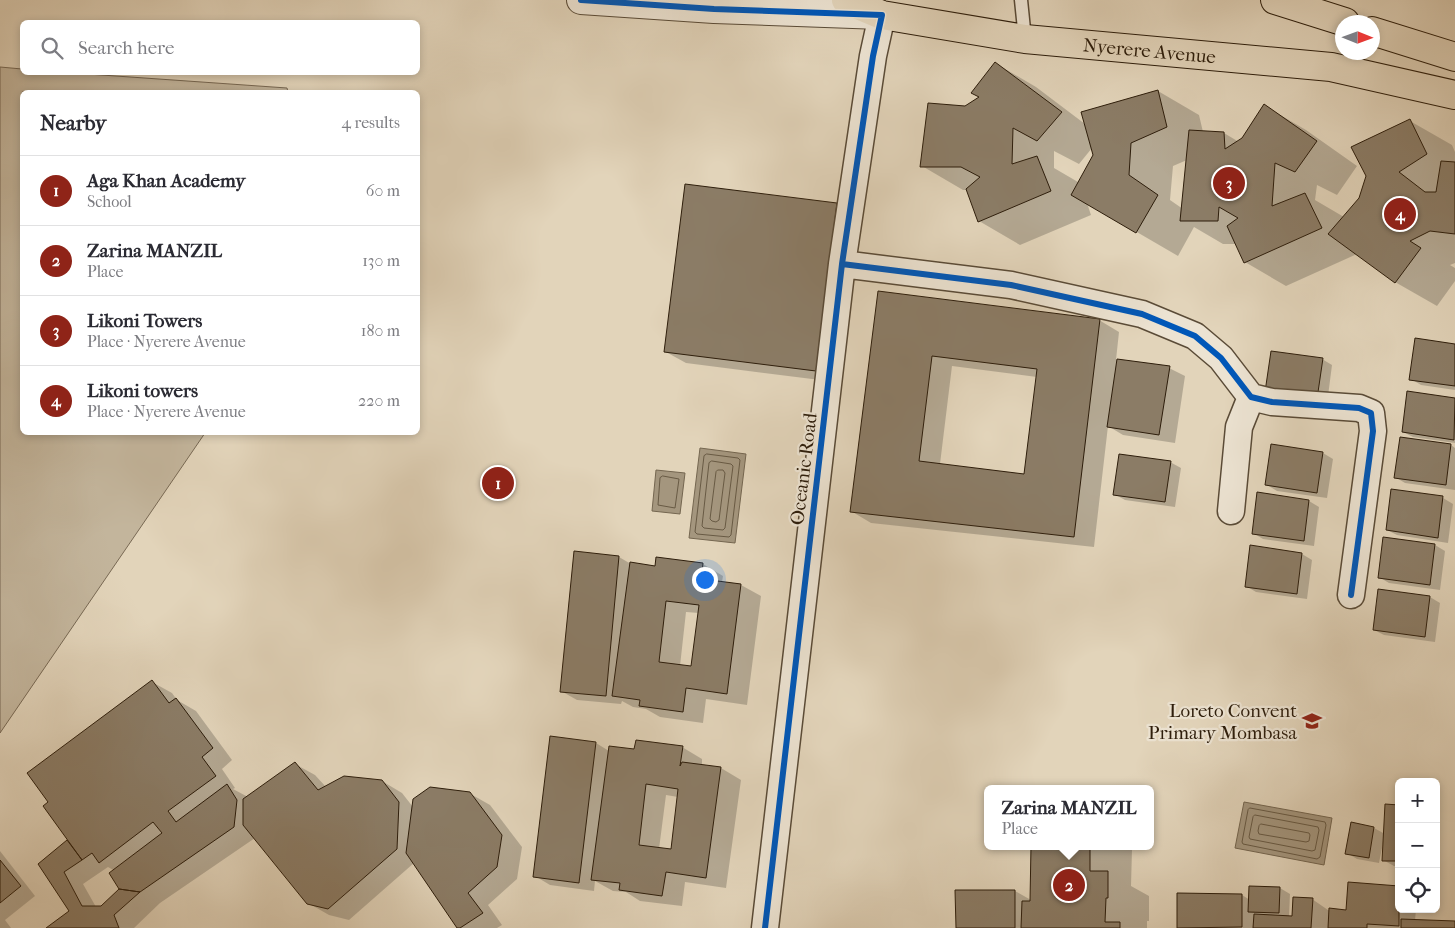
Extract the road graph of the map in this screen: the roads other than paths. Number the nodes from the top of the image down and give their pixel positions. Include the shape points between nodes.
1 (581, 0) edge
2 (846, 0) edge
3 (1020, 0) edge
4 (1274, 0) edge
5 (722, 4) edge
6 (882, 15) junction
7 (1335, 19) edge
8 (1380, 34) edge
9 (1025, 39) junction
10 (1455, 57) edge
11 (1455, 94) edge
12 (842, 264) junction
13 (1251, 397) junction
14 (1231, 511) dead end
15 (1351, 595) dead end
16 (765, 928) edge

1 - 5 street
2 - 6 highway, Nyerere Avenue
3 - 9 lane
4 - 7 highway
5 - 6 street
6 - 9 highway, Nyerere Avenue
6 - 12 street, Oceanic Road
8 - 10 highway
9 - 11 highway, Nyerere Avenue via 1331,67
12 - 13 street via 1011,285 1142,314 1194,336 1221,358
12 - 16 street, Oceanic Road
13 - 14 street via 1239,427
13 - 15 street via 1272,402 1359,408 1370,413 1373,431

